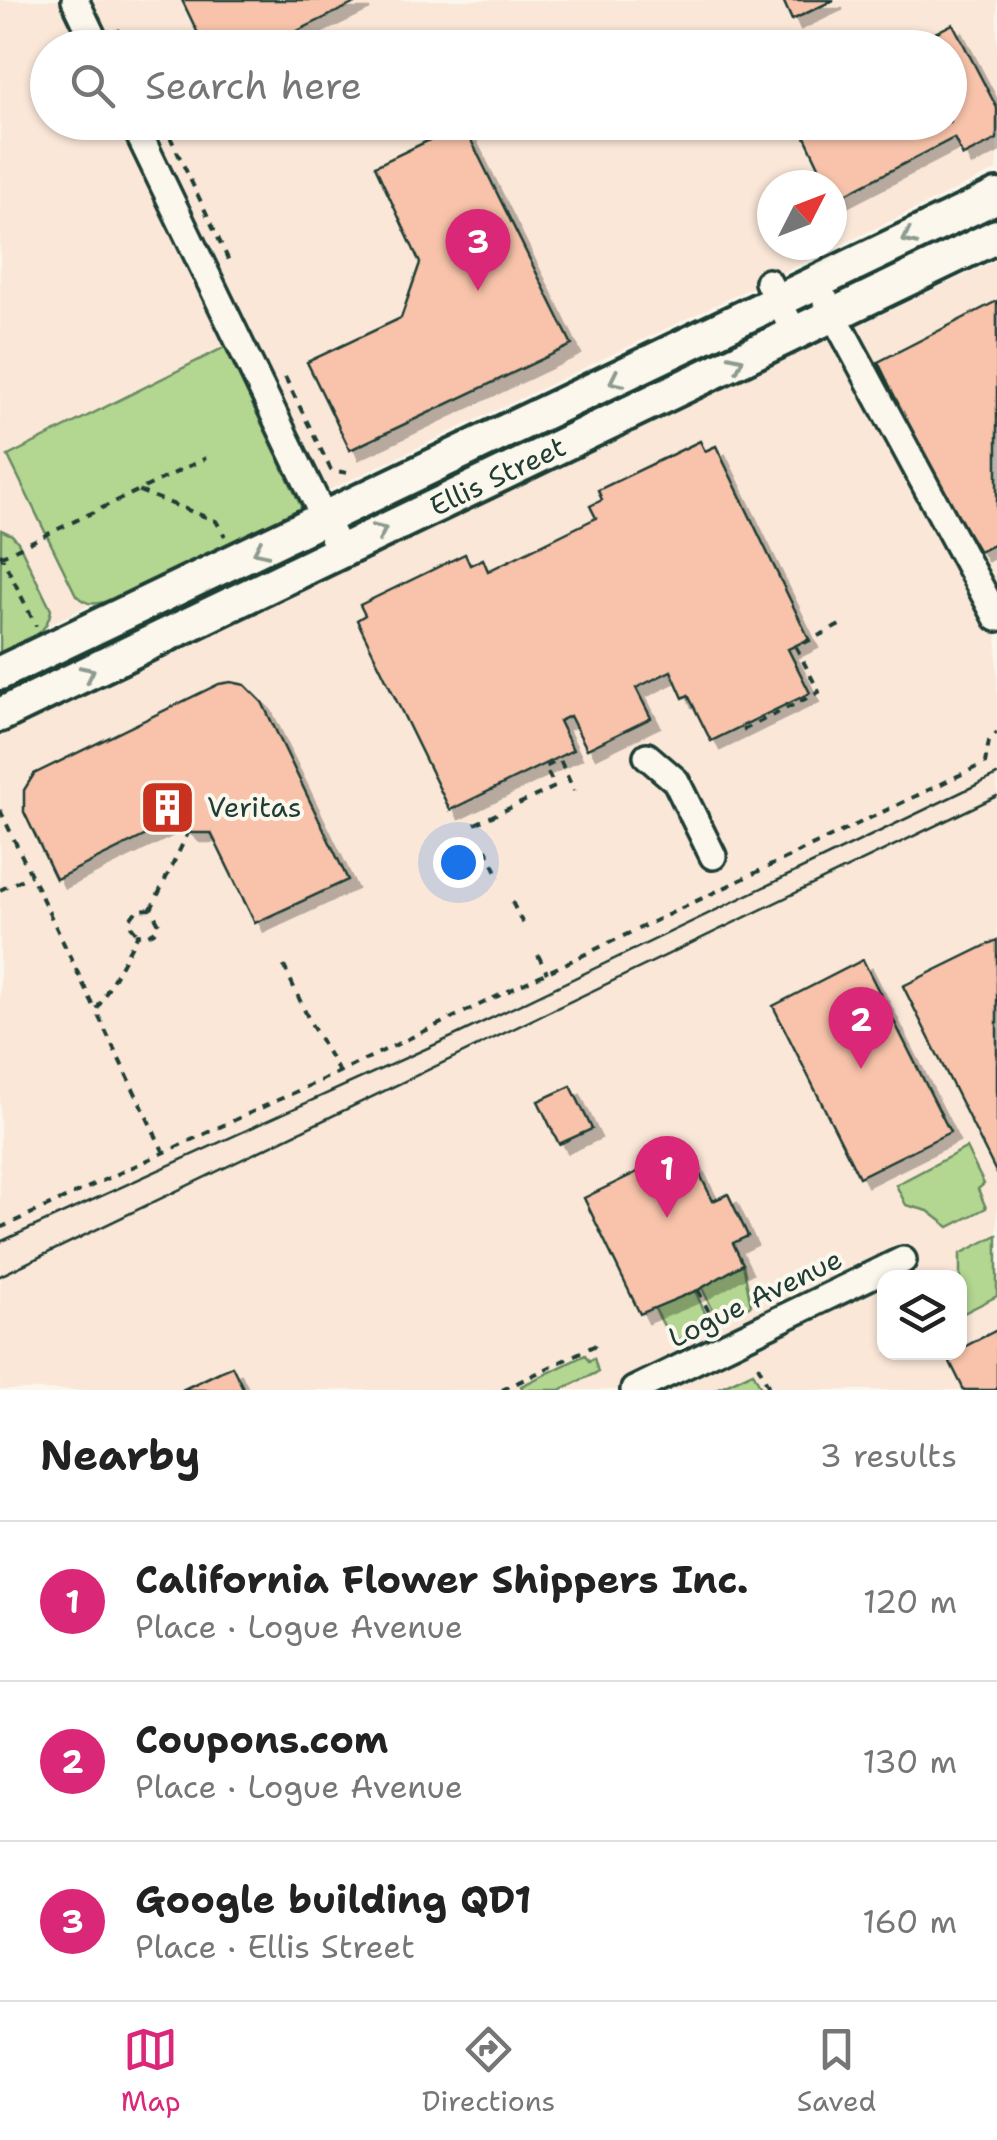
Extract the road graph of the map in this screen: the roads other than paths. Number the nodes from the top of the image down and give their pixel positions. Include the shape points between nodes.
1 (75, 0) edge
2 (89, 30) edge
3 (143, 140) edge
4 (997, 196) edge
5 (997, 236) edge
6 (816, 283) junction
7 (773, 291) junction
8 (834, 316) junction
9 (795, 333) junction
10 (325, 520) junction
11 (340, 551) junction
12 (997, 618) edge
13 (0, 673) edge
14 (0, 716) edge
15 (647, 756) dead end
16 (713, 856) dead end
17 (903, 1260) dead end
18 (634, 1390) edge

1 - 2 street
3 - 10 street
4 -> 6 main road, Ellis Street
5 - 8 main road, Ellis Street
6 - 7 main road, Ellis Street
6 - 8 street
7 - 9 street
7 -> 10 main road, Ellis Street
8 - 9 main road, Ellis Street
8 - 12 street
11 -> 9 main road, Ellis Street
10 - 11 street
10 -> 13 main road, Ellis Street
14 -> 11 main road, Ellis Street
15 - 16 street via 676,781
17 - 18 street, Logue Avenue

